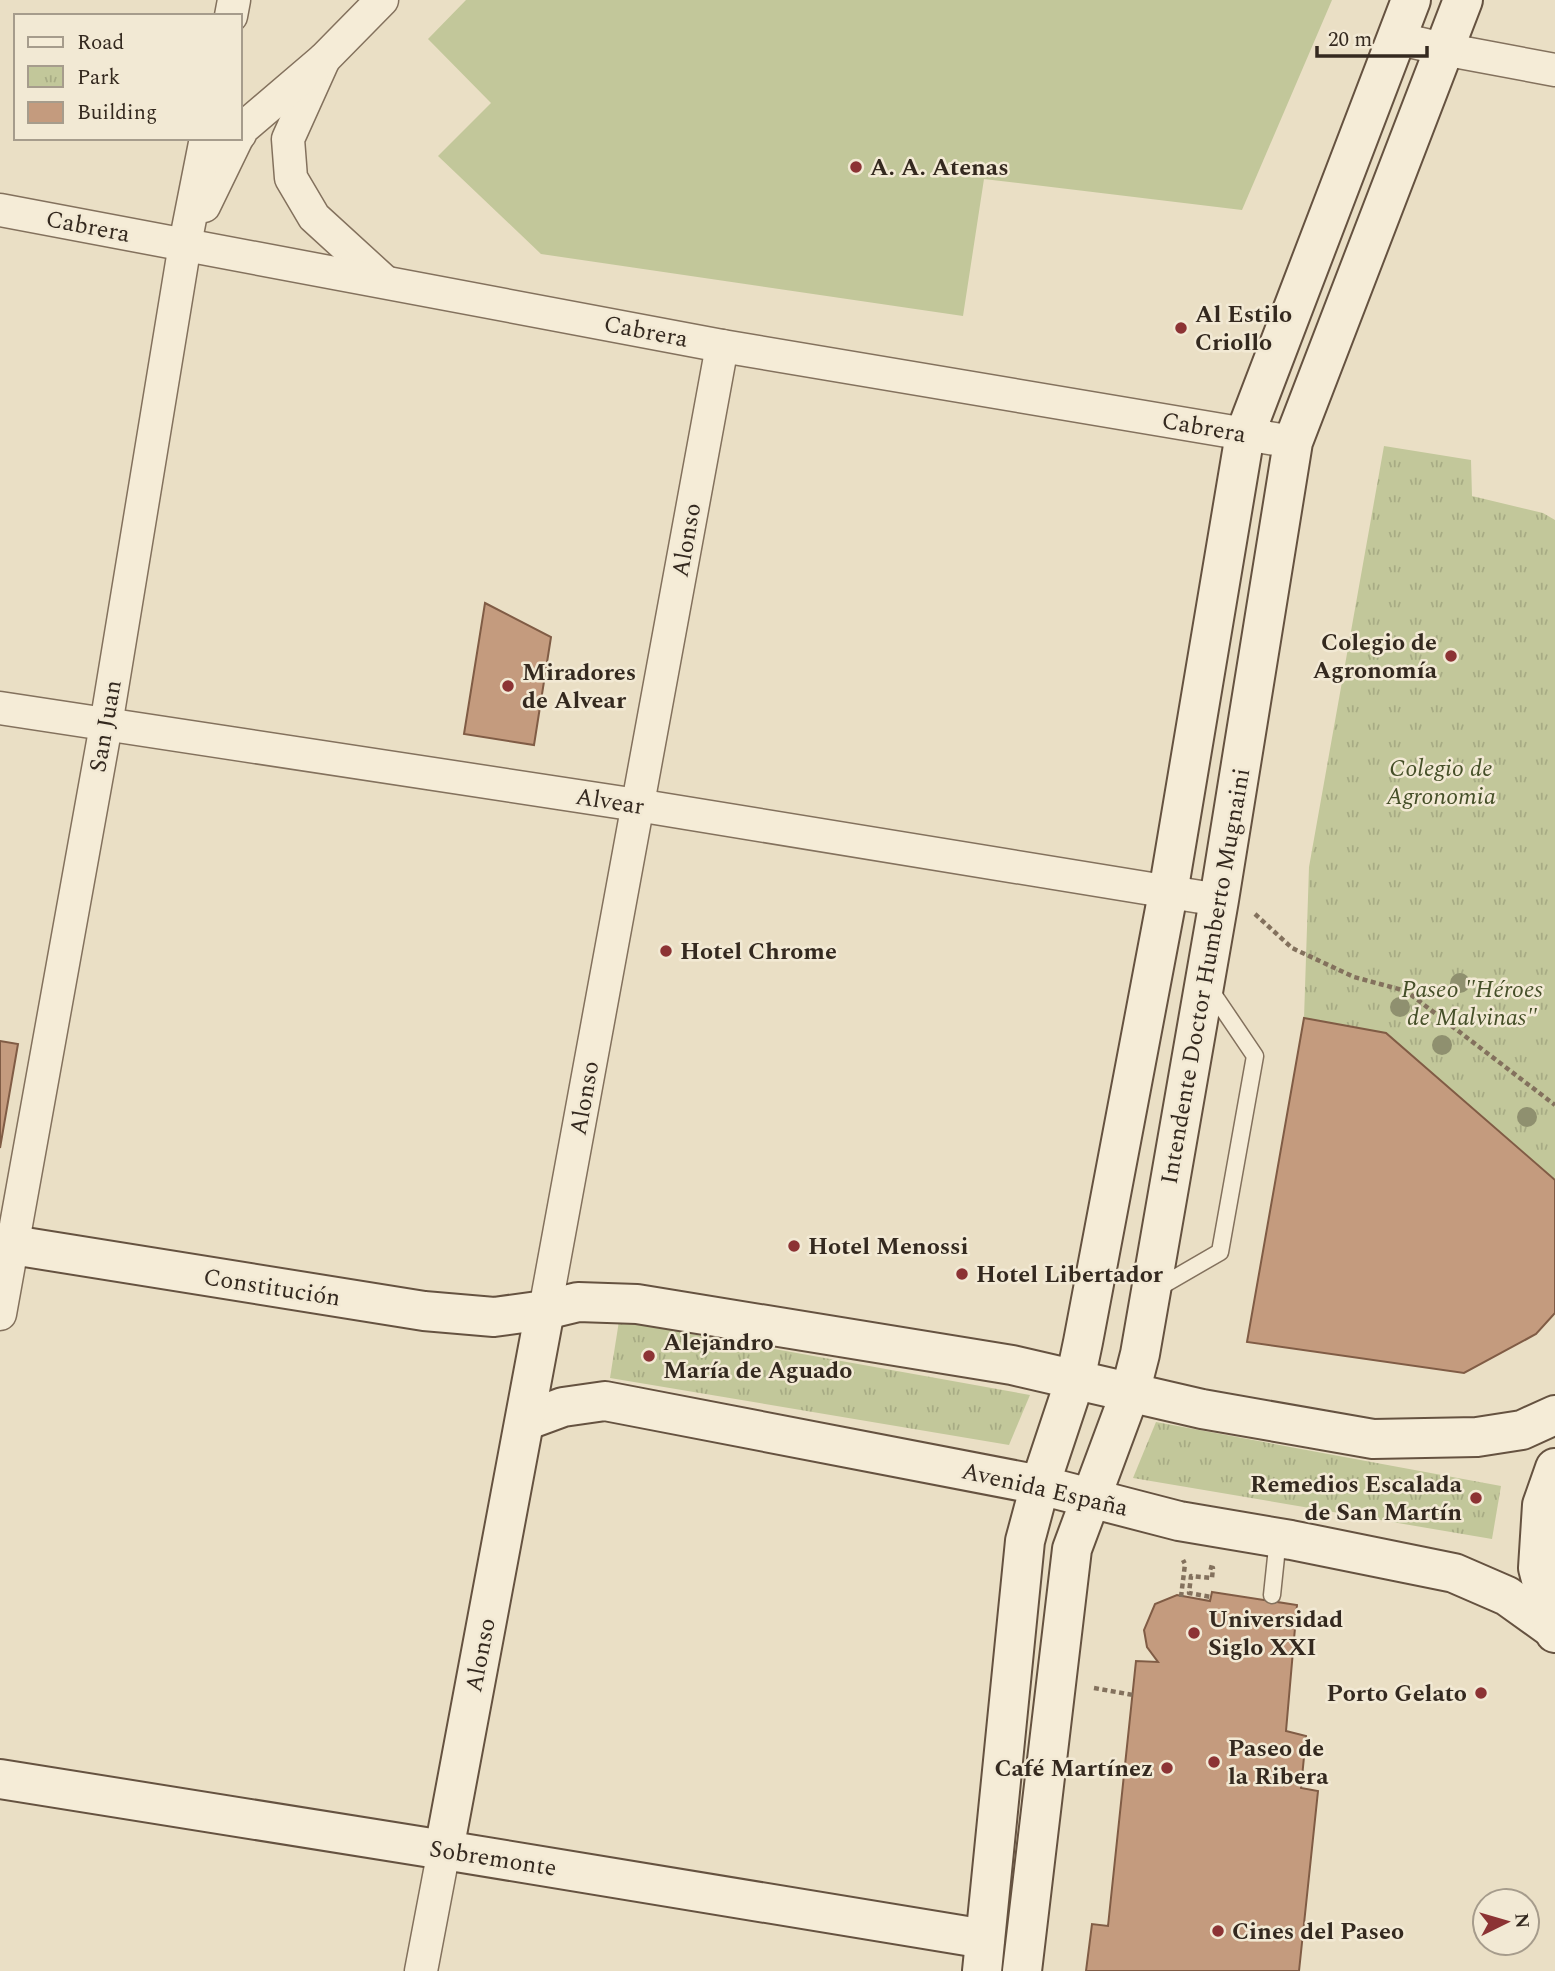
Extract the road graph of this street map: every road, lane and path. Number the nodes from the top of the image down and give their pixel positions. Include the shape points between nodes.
1 (382, 0) edge
2 (1411, 0) edge
3 (1463, 0) edge
4 (1396, 38) junction
5 (1443, 49) junction
6 (324, 59) junction
7 (1555, 70) edge
8 (242, 129) edge
9 (206, 140) edge
10 (237, 140) edge
11 (0, 210) edge
12 (185, 244) junction
13 (385, 282) junction
14 (722, 345) junction
15 (1245, 433) junction
16 (1293, 442) junction
17 (0, 708) edge
18 (106, 725) junction
19 (637, 805) junction
20 (1168, 893) junction
21 (1219, 901) junction
22 (1205, 981) junction
23 (1555, 1105) edge
24 (6, 1245) edge
25 (1151, 1292) junction
26 (545, 1310) junction
27 (0, 1314) edge
28 (1075, 1380) junction
29 (1130, 1393) junction
30 (1555, 1416) edge
31 (525, 1421) junction
32 (1555, 1468) edge
33 (1040, 1485) junction
34 (1092, 1499) junction
35 (1278, 1538) junction
36 (1180, 1556) dead end
37 (1185, 1564) junction
38 (1194, 1565) dead end
39 (1204, 1566) dead end
40 (1272, 1595) dead end
41 (1181, 1597) dead end
42 (1211, 1597) dead end
43 (1554, 1631) edge
44 (0, 1779) edge
45 (444, 1850) junction
46 (983, 1955) edge
47 (421, 1971) edge
48 (1022, 1971) edge

1 - 6 street
2 - 4 main road, Intendente Doctor Humberto Mugnaini
3 - 5 main road, Intendente Doctor Humberto Mugnaini
4 - 5 street
4 - 15 main road, Intendente Doctor Humberto Mugnaini
5 - 7 street
5 - 16 main road, Intendente Doctor Humberto Mugnaini
6 - 8 street
6 - 13 street via 288,139 291,178 314,217
9 - 12 street, San Juan
10 - 12 street
11 - 12 street, Cabrera
12 - 13 street, Cabrera
12 - 18 street, San Juan
13 - 14 street, Cabrera
14 - 15 street, Cabrera
14 - 19 street, Alonso
15 - 16 street, Cabrera
15 - 20 main road, Intendente Doctor Humberto Mugnaini
16 - 21 main road, Intendente Doctor Humberto Mugnaini
17 - 18 street, Alvear
18 - 19 street, Alvear
18 - 24 street, San Juan
19 - 20 street, Alvear
19 - 26 street, Alonso
20 - 21 street, Alvear
20 - 28 main road, Intendente Doctor Humberto Mugnaini
21 - 22 main road, Intendente Doctor Humberto Mugnaini
21 - 23 path via 1251,910 1292,948 1354,977 1406,991
22 - 25 main road, Intendente Doctor Humberto Mugnaini
22 - 25 lane via 1255,1056 1220,1252
24 - 26 main road, Constitución via 424,1311 494,1317
24 - 27 street, San Juan
25 - 29 main road, Intendente Doctor Humberto Mugnaini
26 - 28 main road via 578,1303 637,1304 1012,1365
26 - 31 main road, Alonso
28 - 29 main road
28 - 33 main road, Intendente Doctor Humberto Mugnaini
29 - 30 main road via 1373,1439 1477,1437 1522,1430
29 - 34 main road, Intendente Doctor Humberto Mugnaini
31 - 33 main road, Avenida España via 563,1407 605,1401
31 - 45 main road, Alonso
32 - 43 main road via 1542,1505 1538,1568
33 - 34 main road, Avenida España
33 - 46 main road, Intendente Doctor Humberto Mugnaini via 1025,1541
34 - 35 main road, Avenida España via 1179,1521
34 - 48 main road, Intendente Doctor Humberto Mugnaini via 1072,1549
35 - 40 lane
35 - 43 main road, Avenida España via 1454,1573 1507,1596
36 - 37 path
37 - 38 path
37 - 41 path
39 - 42 path via 1213,1568 1212,1578 1191,1576 1189,1593
44 - 45 main road, Sobremonte
45 - 46 main road, Sobremonte
45 - 47 street

